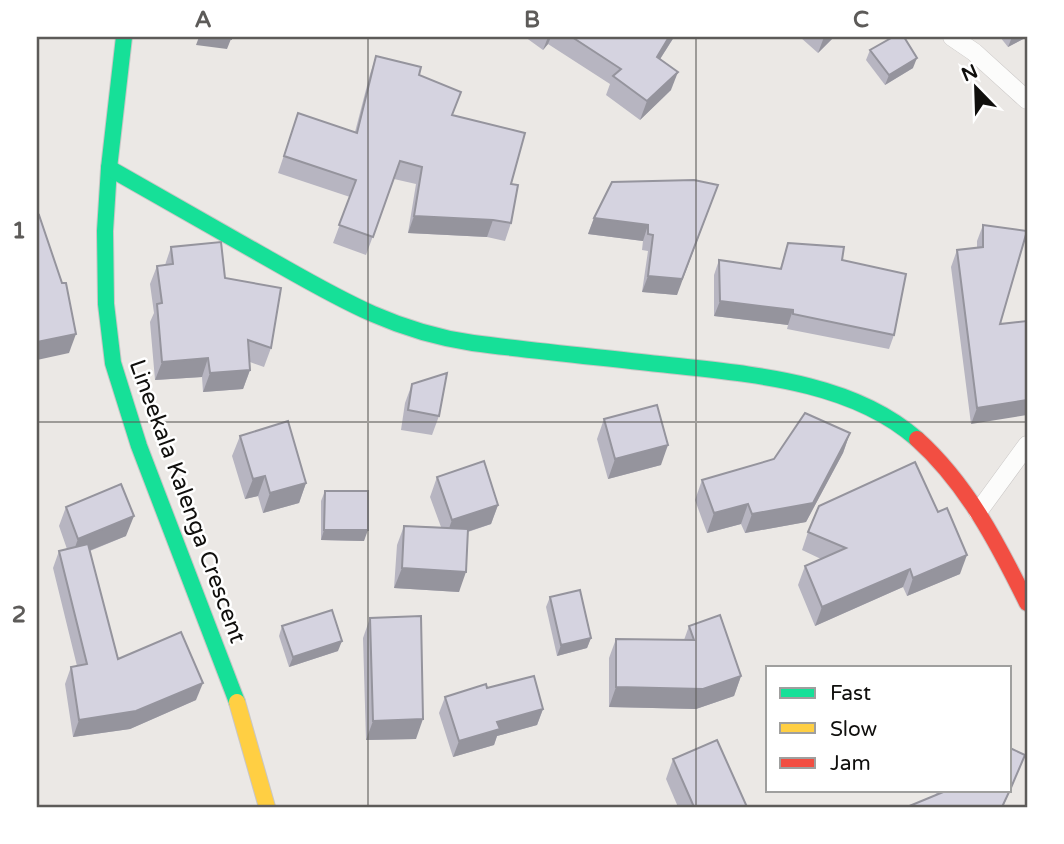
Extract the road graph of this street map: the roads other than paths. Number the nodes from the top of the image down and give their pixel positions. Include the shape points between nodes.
1 (124, 37) edge
2 (952, 37) edge
3 (1027, 100) edge
4 (109, 168) junction
5 (1027, 445) edge
6 (978, 512) junction
7 (1027, 603) edge
8 (267, 807) edge

1 - 4 street, Lineekala Kalenga Crescent
2 - 3 lane
4 - 6 street via 381,319 449,339 755,376 855,402 913,436 939,461
4 - 8 street, Lineekala Kalenga Crescent via 106,304 113,363 139,446 237,701
5 - 6 lane
6 - 7 street

